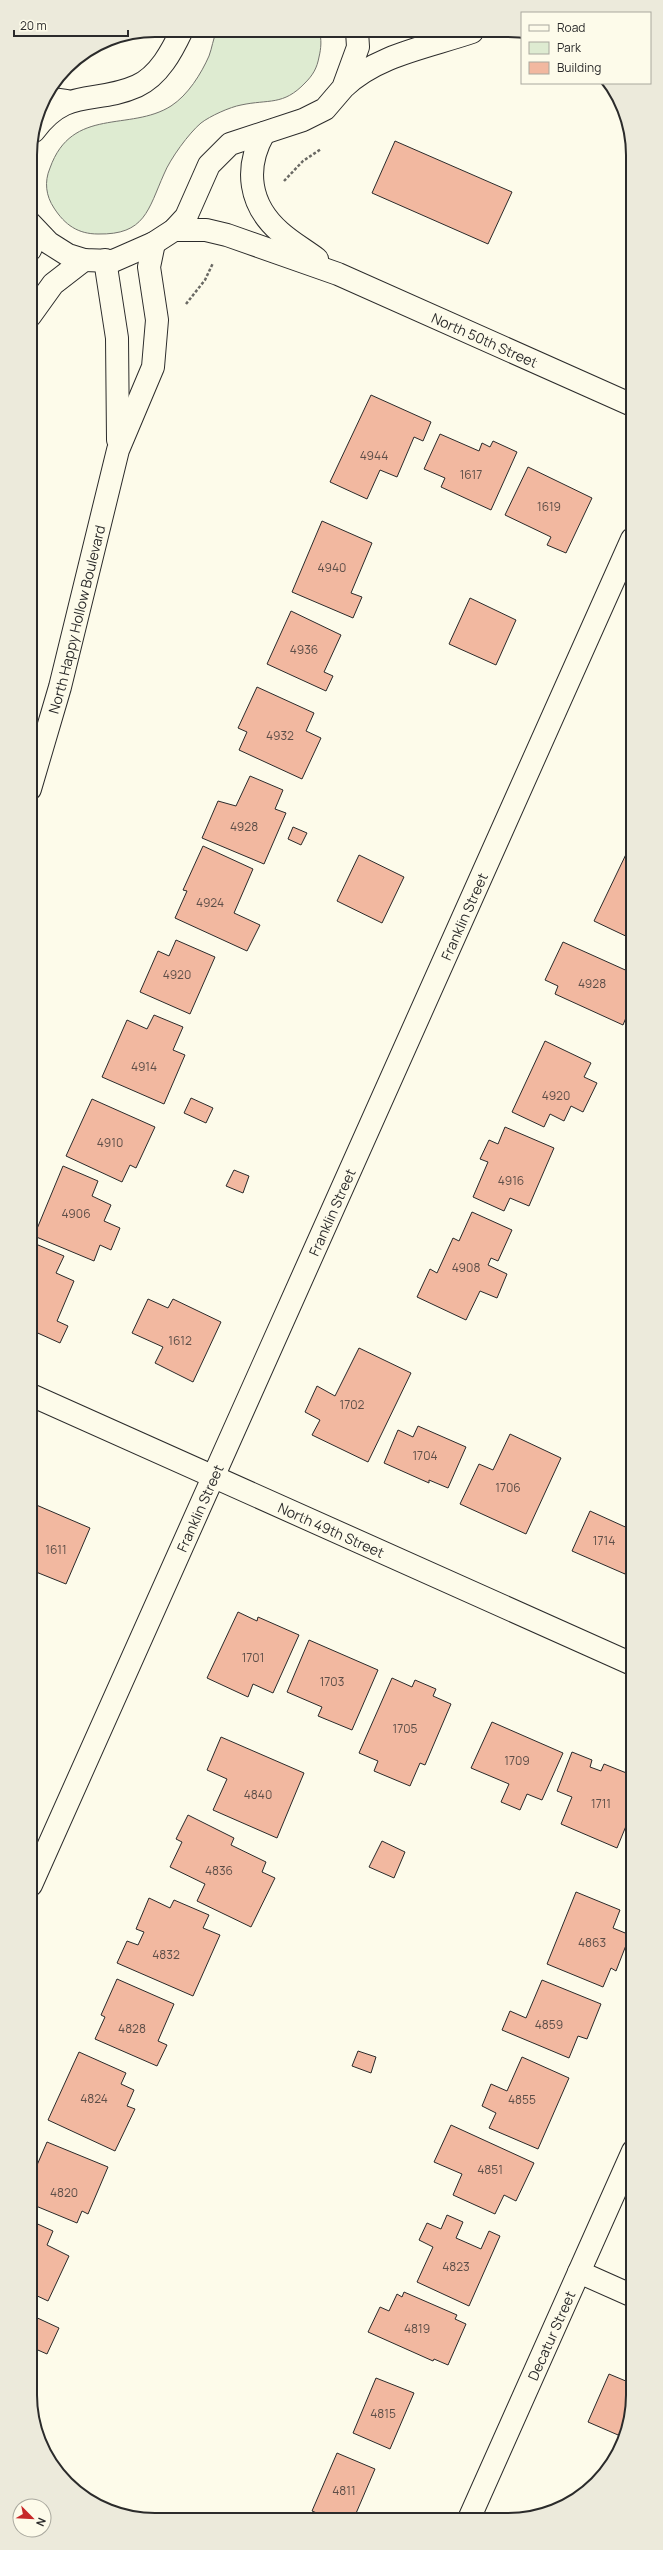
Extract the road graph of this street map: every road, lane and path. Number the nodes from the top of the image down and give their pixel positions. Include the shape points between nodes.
1 (179, 37) edge
2 (357, 37) edge
3 (457, 37) edge
4 (343, 88) junction
5 (56, 100) edge
6 (42, 120) edge
7 (264, 133) junction
8 (326, 145) dead end
9 (257, 202) junction
10 (174, 230) junction
11 (227, 235) junction
12 (37, 237) edge
13 (154, 243) junction
14 (95, 260) junction
15 (338, 274) junction
16 (37, 306) edge
17 (179, 309) dead end
18 (626, 402) edge
19 (118, 450) junction
20 (626, 552) edge
21 (37, 765) edge
22 (37, 1398) edge
23 (213, 1476) junction
24 (626, 1661) edge
25 (37, 1872) edge
26 (626, 2167) edge
27 (579, 2272) junction
28 (626, 2293) edge
29 (472, 2513) edge

1 - 5 street via 158,71 138,86 122,92
2 - 4 street via 358,47
3 - 4 street via 376,64 356,75
4 - 7 street via 325,109 303,120
5 - 6 street
7 - 9 street, North 50th Street via 254,149 251,166
7 - 10 street via 230,144 209,165 186,217
8 - 9 path via 303,161 278,188
9 - 15 street, North 50th Street via 279,232
10 - 11 street, North 50th Street via 206,230
10 - 13 street
11 - 15 street, North 50th Street
11 - 17 path via 205,280 191,300
12 - 14 street via 68,255
13 - 14 street via 113,261
13 - 19 street, North Happy Hollow Boulevard via 149,267 157,320 153,367
14 - 16 street via 53,284
14 - 19 street, North Happy Hollow Boulevard via 117,338
15 - 18 street, North 50th Street
19 - 21 street, North Happy Hollow Boulevard via 60,687
20 - 23 street, Franklin Street
22 - 23 street, North 49th Street
23 - 24 street, North 49th Street
23 - 25 street, Franklin Street
26 - 27 street, Decatur Street
27 - 28 street
27 - 29 street, Decatur Street

